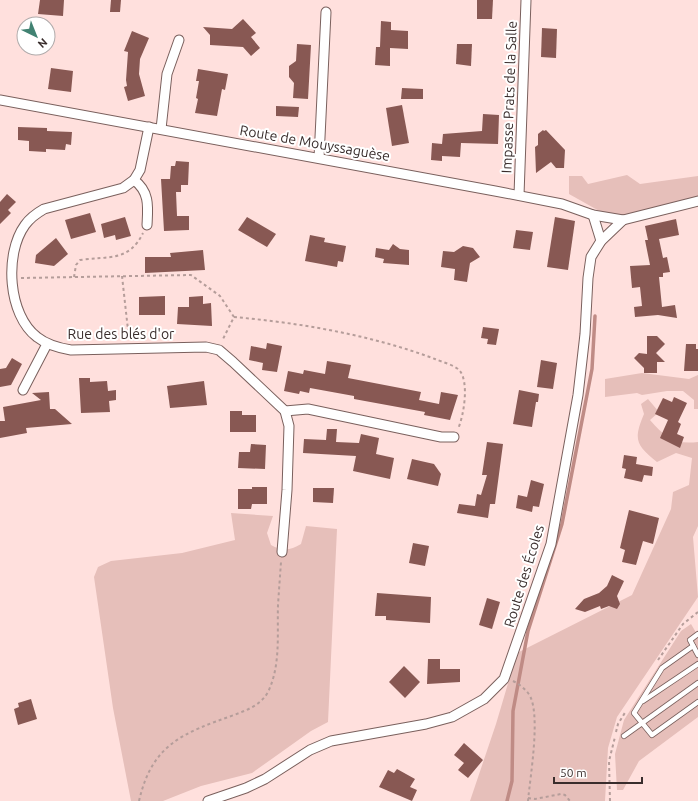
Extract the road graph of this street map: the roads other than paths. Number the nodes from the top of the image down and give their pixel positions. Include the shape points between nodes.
1 (526, 0) edge
2 (326, 12) dead end
3 (179, 40) dead end
4 (0, 100) edge
5 (149, 127) junction
6 (162, 129) junction
7 (319, 158) junction
8 (134, 180) junction
9 (519, 195) junction
10 (698, 201) edge
11 (593, 215) junction
12 (623, 220) junction
13 (147, 225) road end
14 (601, 241) junction
15 (47, 344) junction
16 (23, 390) dead end
17 (285, 411) junction
18 (454, 436) road end
19 (282, 552) road end
20 (698, 634) edge
21 (694, 646) junction
22 (698, 655) edge
23 (698, 664) edge
24 (698, 683) edge
25 (698, 702) edge
26 (640, 703) junction
27 (642, 723) junction
28 (624, 736) dead end
29 (208, 801) edge

1 - 9 street, Impasse Prats de la Salle
2 - 7 street
3 - 6 street via 167,74
4 - 5 street, Route de Mouyssaguèse
5 - 6 street, Route de Mouyssaguèse
5 - 8 street via 140,170
6 - 7 street, Route de Mouyssaguèse
7 - 9 street, Route de Mouyssaguèse
8 - 13 street via 141,186 148,199
8 - 15 street, Rue des blés d'or via 123,188 44,209 25,224 17,239 13,254 12,278 17,308 36,337
9 - 11 street, Route de Mouyssaguèse via 562,204
10 - 12 street, Route des Écoles
11 - 12 street, Route de Mouyssaguèse
11 - 14 street
12 - 14 street, Route des Écoles
14 - 29 street, Route des Écoles via 592,257 588,278 578,395 551,544 504,679 484,699 452,716 426,724 330,741 310,750 265,779
15 - 16 street
15 - 17 street, Rue des blés d'or via 71,350 206,347 219,350
17 - 18 street via 308,409 441,437
17 - 19 street via 289,426
20 - 21 lane via 690,640
21 - 22 lane
21 - 26 lane via 662,668
23 - 26 lane
24 - 27 lane
25 - 27 lane via 652,735
26 - 27 lane via 634,713
27 - 28 lane

